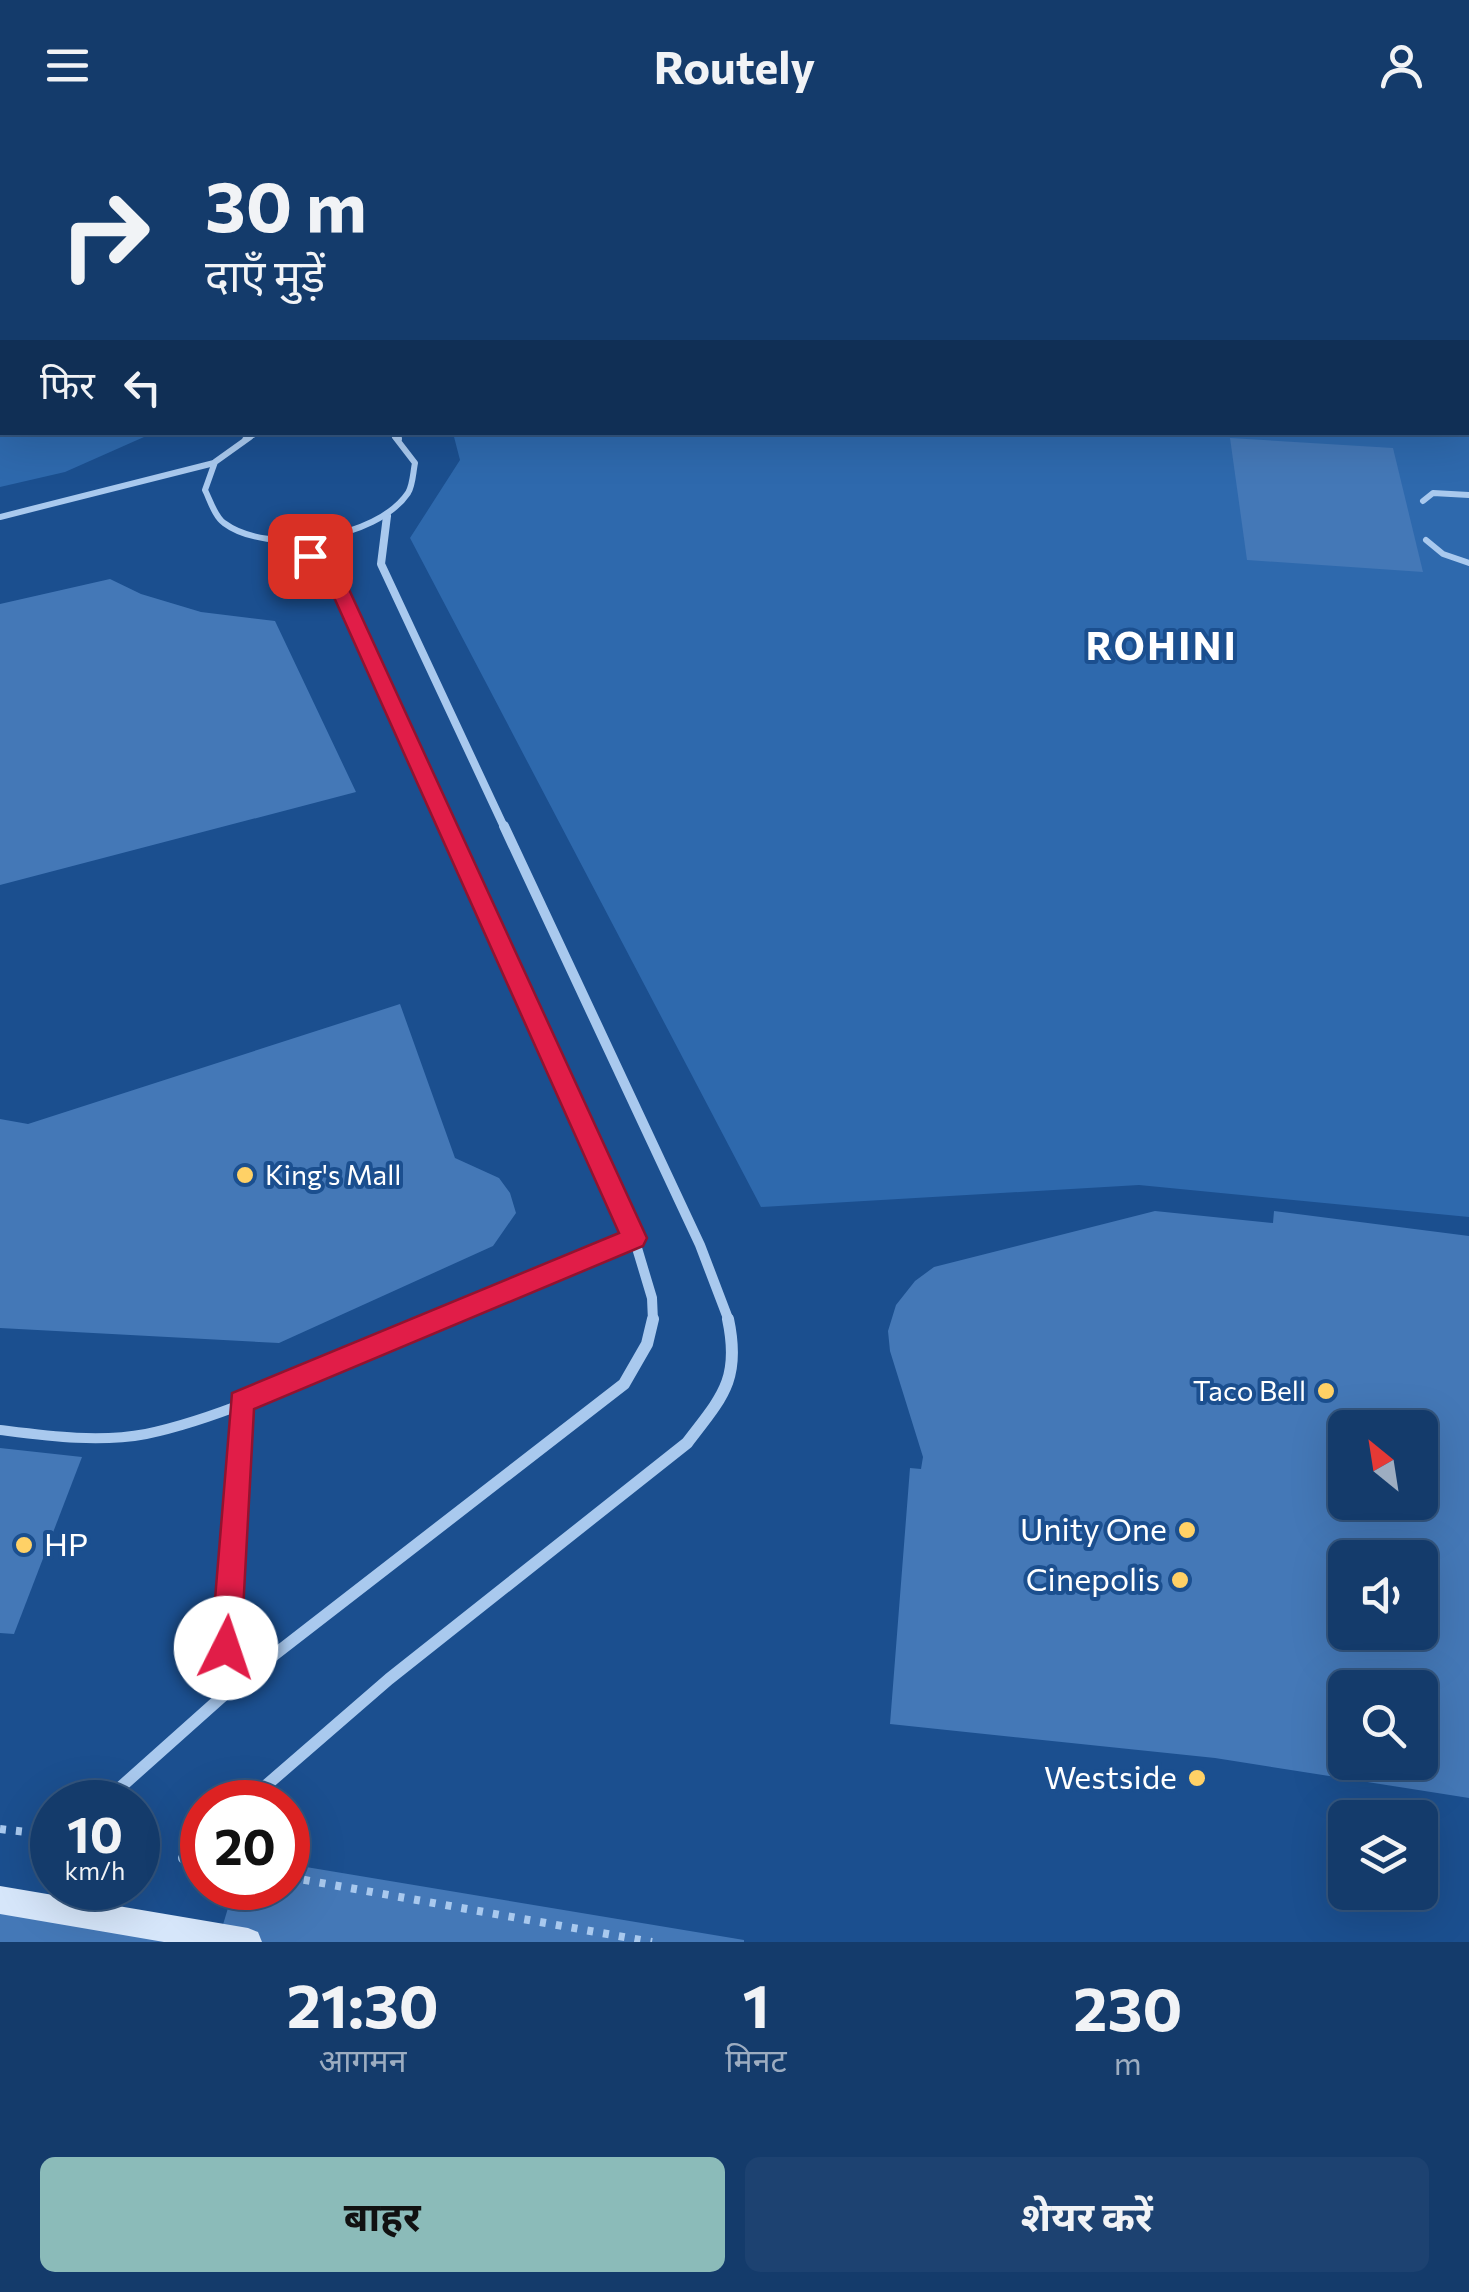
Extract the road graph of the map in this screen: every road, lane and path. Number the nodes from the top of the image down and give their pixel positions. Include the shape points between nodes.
1 (253, 435) edge
2 (398, 436) edge
3 (215, 462) junction
4 (1469, 495) edge
5 (1422, 500) dead end
6 (386, 516) junction
7 (0, 518) edge
8 (288, 540) junction
9 (1426, 540) dead end
10 (1469, 564) edge
11 (634, 1238) junction
12 (241, 1402) junction
13 (0, 1430) edge
14 (226, 1648) dead end
15 (129, 1780) edge
16 (272, 1780) edge
17 (0, 1829) edge
18 (30, 1832) edge
19 (310, 1880) edge
20 (0, 1900) edge
21 (248, 1942) edge
22 (652, 1942) edge

1 - 3 lane
2 - 6 lane via 418,467 411,492
3 - 7 lane
3 - 8 lane via 204,486 209,509 230,528
4 - 5 lane
6 - 8 lane via 351,532
6 - 16 street via 382,564 708,1261 733,1342 725,1396 687,1442
8 - 11 street via 332,572
9 - 10 lane
11 - 12 lane
11 - 15 street via 656,1302 651,1342 624,1384 234,1686
12 - 13 lane via 145,1434 68,1439
12 - 14 lane
17 - 18 path
19 - 22 path
20 - 21 main road

